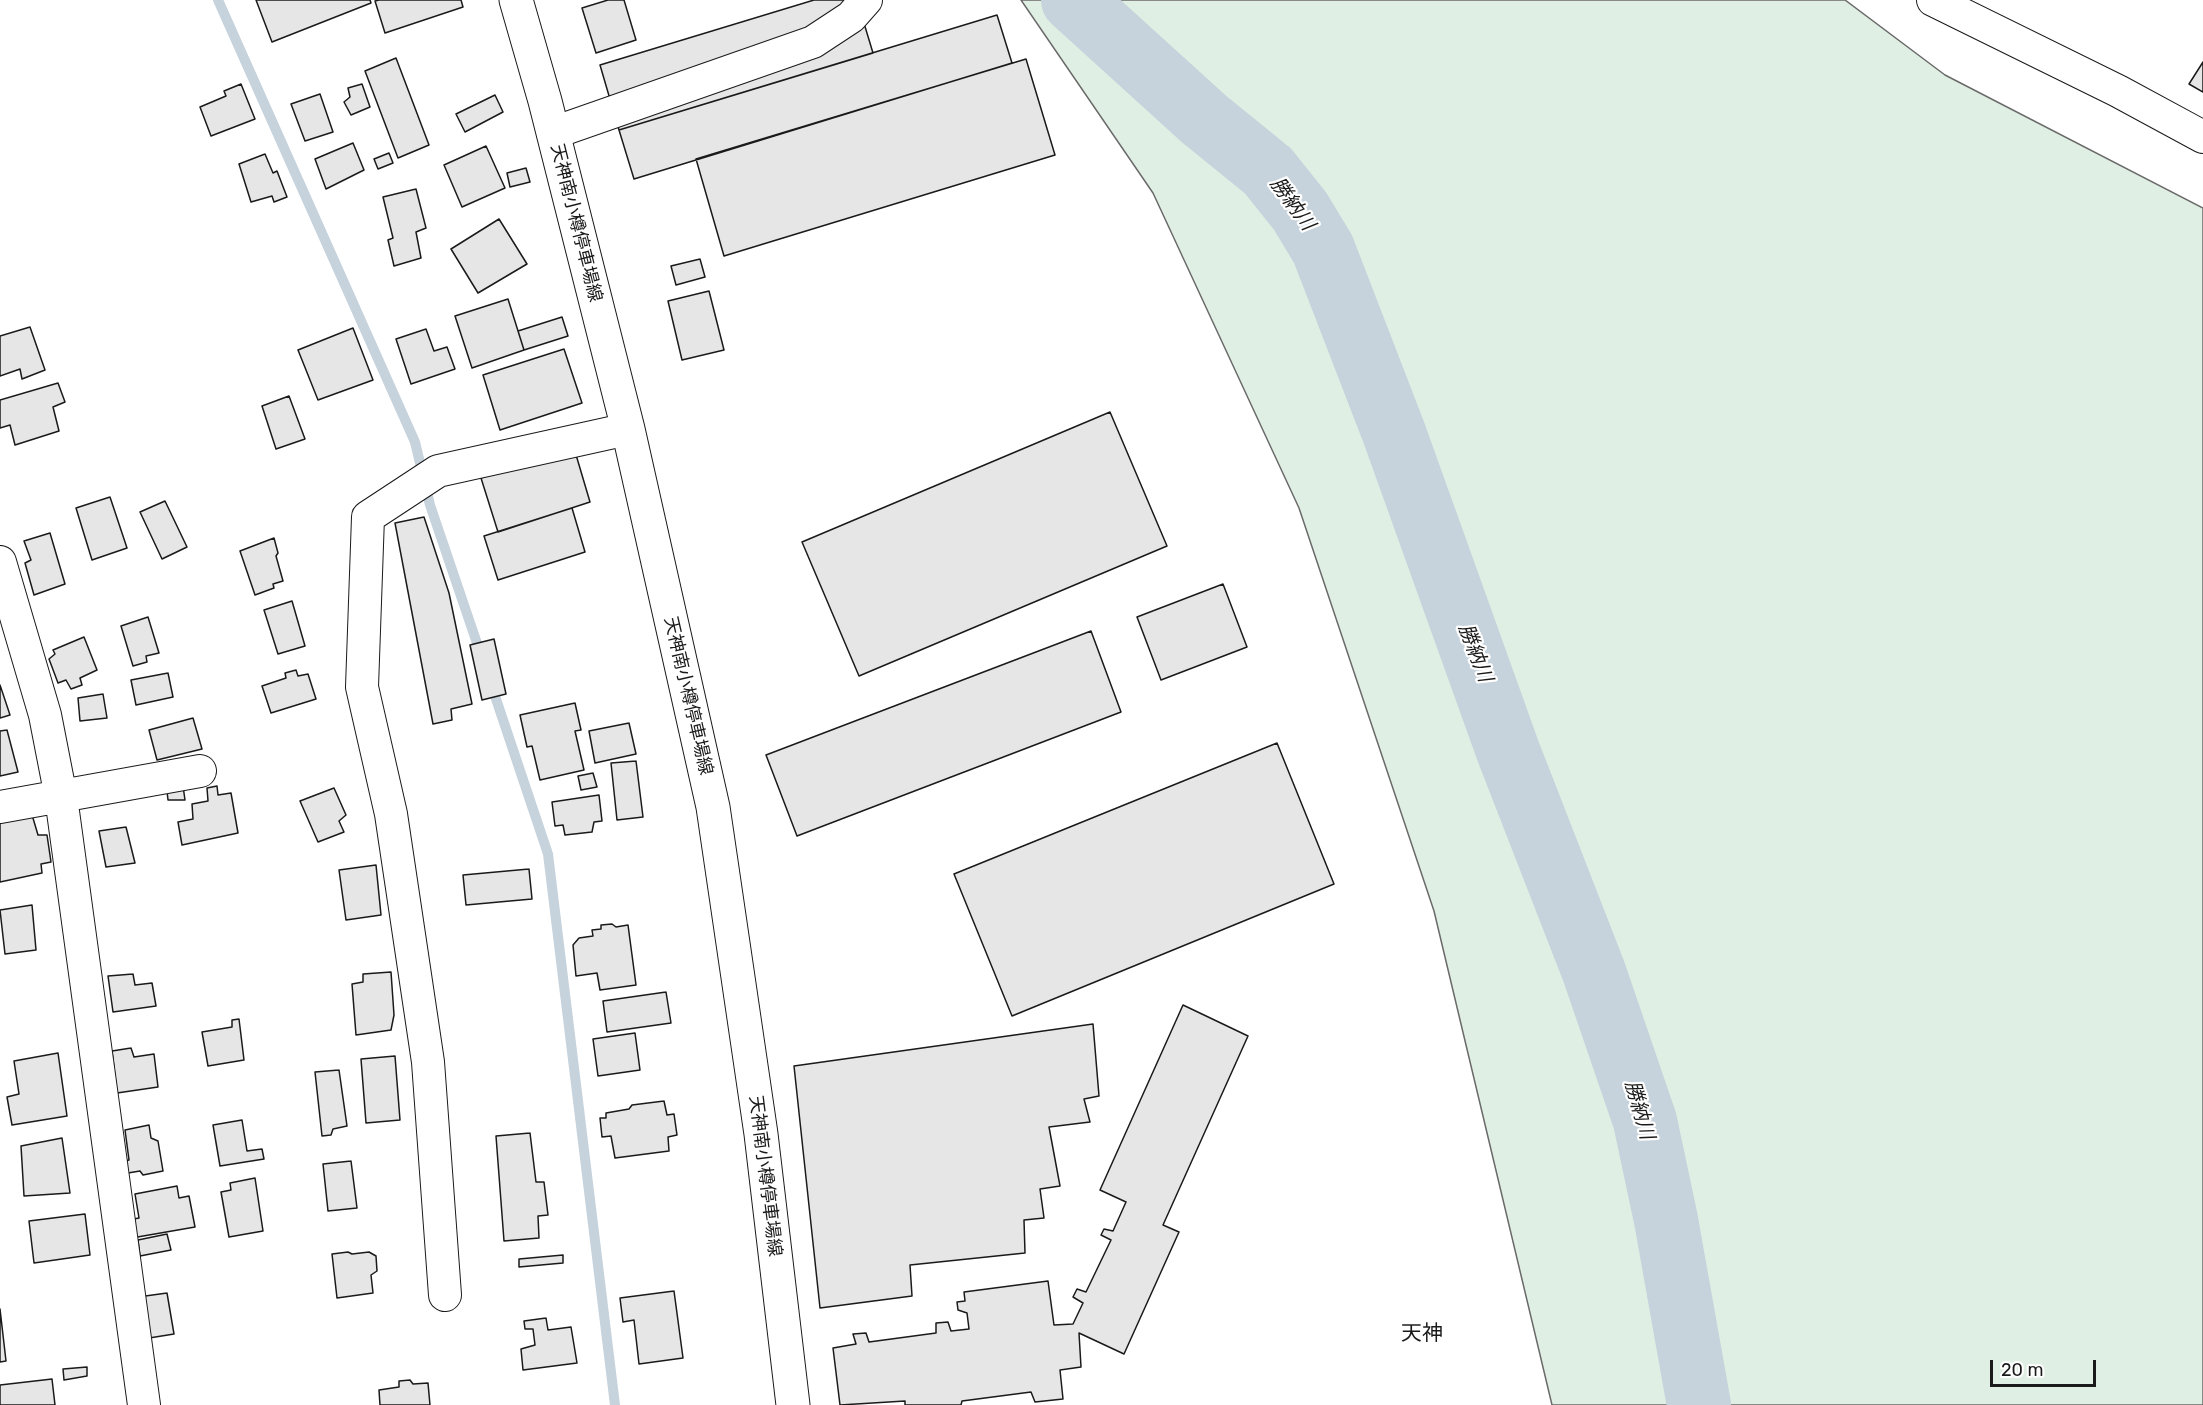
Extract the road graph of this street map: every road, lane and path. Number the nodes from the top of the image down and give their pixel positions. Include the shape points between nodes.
1 (516, 0) edge
2 (866, 0) edge
3 (1933, 0) edge
4 (553, 133) junction
5 (2203, 137) edge
6 (628, 429) junction
7 (0, 562) edge
8 (200, 771) dead end
9 (61, 797) junction
10 (0, 807) edge
11 (445, 1296) dead end
12 (144, 1405) edge
13 (793, 1405) edge

1 - 4 main road, 天神南小樽停車場線
2 - 4 street via 851,17 813,42
3 - 5 street
4 - 6 main road, 天神南小樽停車場線
6 - 11 street via 438,471 368,517 362,687 391,814 428,1062
6 - 13 main road, 天神南小樽停車場線 via 713,807 761,1134
7 - 9 street via 45,715
8 - 9 street
9 - 10 street
9 - 12 street

